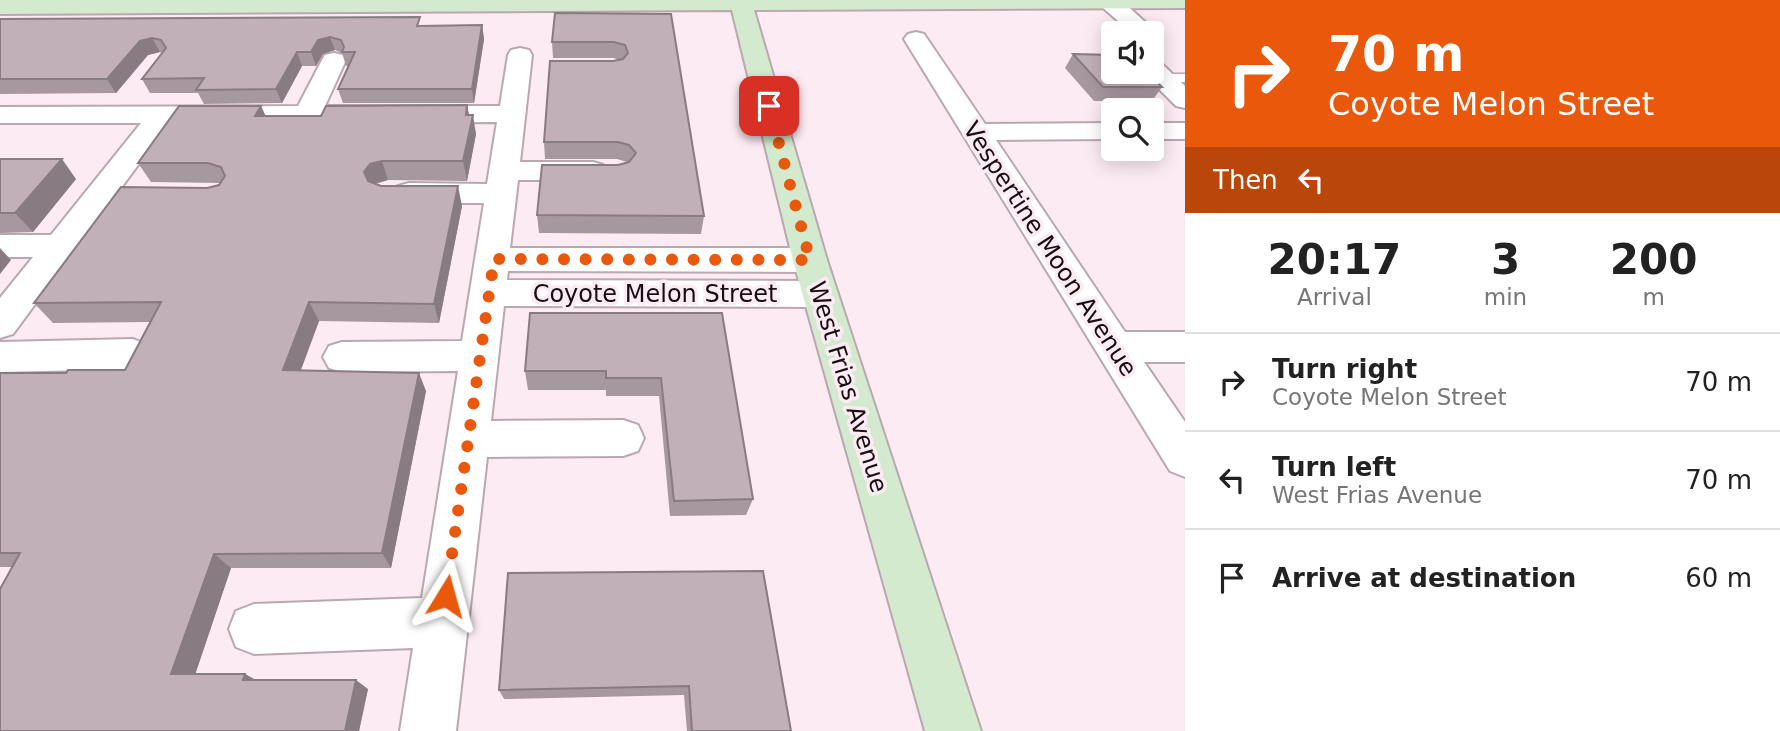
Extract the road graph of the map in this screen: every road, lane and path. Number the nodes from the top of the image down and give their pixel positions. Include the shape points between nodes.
1 (741, 1) edge
2 (1081, 2) junction
3 (1110, 2) junction
4 (1185, 2) edge
5 (236, 3) edge
6 (0, 8) edge
7 (1101, 21) edge
8 (1131, 21) edge
9 (916, 40) dead end
10 (334, 60) dead end
11 (528, 64) dead end
12 (1171, 73) edge
13 (133, 94) dead end
14 (1185, 100) edge
15 (308, 114) junction
16 (512, 114) junction
17 (0, 115) edge
18 (115, 115) junction
19 (161, 115) junction
20 (1101, 131) edge
21 (1164, 131) edge
22 (1185, 131) edge
23 (975, 132) junction
24 (617, 170) edge
25 (503, 182) junction
26 (388, 193) edge
27 (99, 194) junction
28 (139, 195) edge
29 (0, 246) edge
30 (60, 246) junction
31 (492, 276) junction
32 (815, 277) junction
33 (0, 324) edge
34 (1114, 347) junction
35 (1185, 347) edge
36 (132, 354) edge
37 (479, 356) junction
38 (0, 357) edge
39 (342, 357) dead end
40 (623, 438) dead end
41 (467, 439) junction
42 (1185, 458) edge
43 (443, 622) junction
44 (254, 629) dead end
45 (428, 731) edge
46 (953, 731) edge

1 - 2 street
1 - 5 street
1 - 32 street, West Frias Avenue
2 - 3 street
2 - 7 street
3 - 4 street
3 - 8 street
5 - 6 street
9 - 23 street, Vespertine Moon Avenue
10 - 15 street
11 - 16 street
12 - 14 street
13 - 18 street
15 - 16 street
15 - 19 street
16 - 25 street
17 - 18 street
18 - 19 street
19 - 27 street
20 - 23 street
21 - 22 street
23 - 34 street, Vespertine Moon Avenue
24 - 25 street
25 - 26 street
25 - 31 street
27 - 28 street
27 - 30 street
29 - 30 street
30 - 33 street
31 - 32 street, Coyote Melon Street
31 - 37 street
32 - 46 street, West Frias Avenue
34 - 35 street
34 - 42 street, Vespertine Moon Avenue
36 - 38 street
37 - 39 street
37 - 41 street
40 - 41 street
41 - 43 street
43 - 44 street
43 - 45 street

